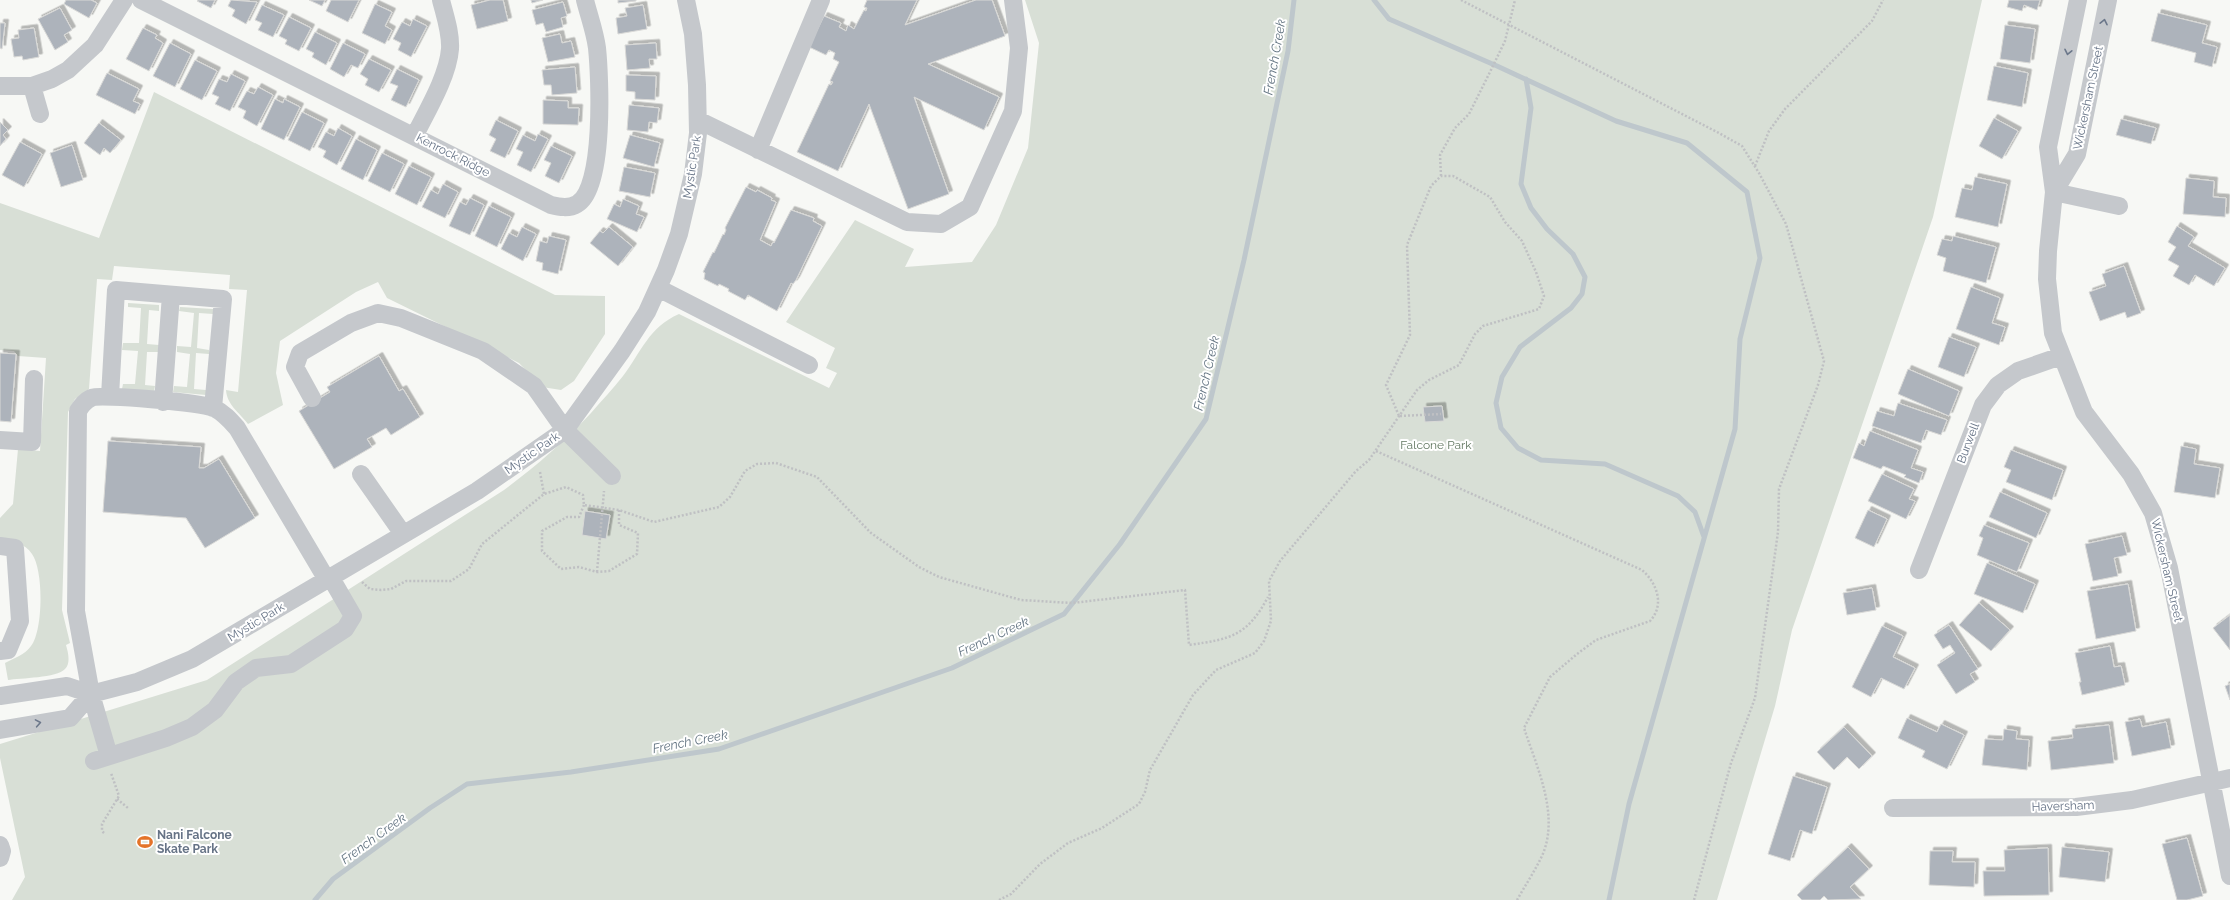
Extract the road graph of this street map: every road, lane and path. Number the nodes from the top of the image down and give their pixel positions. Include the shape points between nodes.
1 (124, 0) edge
2 (141, 0) edge
3 (441, 0) edge
4 (585, 0) edge
5 (686, 0) edge
6 (822, 0) edge
7 (1013, 0) edge
8 (1461, 0) edge
9 (1515, 0) edge
10 (1883, 0) edge
11 (2078, 0) edge
12 (2108, 0) edge
13 (1509, 26) junction
14 (0, 86) edge
15 (32, 86) junction
16 (40, 114) dead end
17 (698, 120) junction
18 (415, 135) junction
19 (758, 150) junction
20 (1755, 166) junction
21 (1441, 176) junction
22 (2054, 192) junction
23 (2119, 206) dead end
24 (658, 288) junction
25 (171, 295) junction
26 (2061, 356) junction
27 (809, 365) dead end
28 (34, 379) dead end
29 (110, 396) junction
30 (312, 398) dead end
31 (163, 402) junction
32 (213, 408) junction
33 (1441, 414) dead end
34 (1399, 416) junction
35 (565, 430) junction
36 (0, 440) edge
37 (1376, 451) junction
38 (540, 472) dead end
39 (361, 474) dead end
40 (612, 476) joint
41 (544, 494) junction
42 (584, 505) junction
43 (602, 507) junction
44 (619, 510) junction
45 (403, 534) junction
46 (0, 546) edge
47 (1919, 570) dead end
48 (597, 572) junction
49 (329, 579) junction
50 (362, 582) dead end
51 (1269, 596) junction
52 (0, 651) edge
53 (92, 694) junction
54 (0, 696) edge
55 (0, 730) edge
56 (103, 758) junction
57 (2230, 778) edge
58 (2211, 782) junction
59 (117, 799) junction
60 (128, 808) dead end
61 (1894, 808) dead end
62 (104, 833) dead end
63 (0, 845) edge
64 (0, 858) edge
65 (2230, 876) edge
66 (999, 900) edge
67 (1517, 900) edge
68 (1694, 900) edge

1 - 15 street via 102,37 83,58 52,79
2 - 18 street, Kenrock Ridge
3 - 18 street via 450,35 450,49 442,78
4 - 18 street, Kenrock Ridge via 596,46 600,86 599,136 589,191 578,204 559,207 550,205
5 - 17 street, Mystic Park via 693,34 698,85
6 - 19 street
7 - 19 street via 1019,48 1013,111 970,207 941,224 907,222
8 - 13 path
9 - 13 path
10 - 20 path via 1872,21 1785,109 1769,131
11 -> 22 street, Wickersham Street via 2048,147
22 -> 12 street, Wickersham Street via 2076,154
13 - 20 path via 1742,146
13 - 21 path via 1505,41 1469,114 1455,128 1440,155
14 - 15 street
15 - 16 street
17 - 19 street
17 - 24 street, Mystic Park via 694,174 679,234
20 - 68 path via 1786,224 1824,361 1818,386 1779,489 1778,532 1755,698 1731,763
21 - 34 path via 1431,186 1407,245 1410,335 1386,385
21 - 34 path via 1453,176 1490,196 1504,222 1522,241 1544,296 1539,309 1483,326 1475,334 1459,365 1429,380 1417,390
22 - 23 street
22 - 26 street, Wickersham Street via 2047,279 2053,333
24 - 27 street
24 - 35 street, Mystic Park via 647,312 622,351
25 - 29 street via 116,290
25 - 31 street
25 - 32 street via 223,299
26 - 47 street, Burwell via 2018,371 1998,386 1983,405
26 - 58 street, Wickersham Street via 2084,412 2131,474 2153,513 2168,568
28 - 36 street via 32,442
29 - 31 street
29 - 53 street via 92,397 78,411 76,611
30 - 35 street via 295,367 300,353 351,322 378,313 401,318 483,351 534,386
31 - 32 street
32 - 49 street via 225,414 237,428
33 - 34 path
34 - 37 path
35 - 40 street
35 - 45 street, Mystic Park via 477,491
37 - 51 path via 1280,561 1269,581
37 - 67 path via 1642,570 1652,579 1655,586 1657,614 1650,621 1596,640 1550,677 1524,728 1546,798 1550,828 1542,857
38 - 41 path
39 - 45 street
40 - 43 path via 604,490
41 - 42 path via 566,487 583,495
41 - 50 path via 482,544 469,569 451,581 406,581 391,589 381,590 370,589
42 - 43 path
42 - 48 path via 579,517 567,516 542,531 542,551 561,569 579,567
43 - 44 path
43 - 48 path
44 - 48 path via 619,525 638,533 637,554 609,571
44 - 51 path via 654,522 719,507 730,497 745,471 757,464 776,463 817,477 871,533 919,567 939,577 1021,600 1072,603 1185,590 1189,645 1221,641 1238,634 1259,613
45 - 49 street, Mystic Park
46 - 52 street via 15,548 20,621 8,650
49 - 53 street, Mystic Park via 192,660 137,682
49 - 56 street via 353,616 345,629 291,664 256,668 236,682 215,710 192,727
51 - 66 path via 1271,621 1264,641 1255,653 1216,670 1193,695 1150,770 1145,792 1139,804 1102,828 1068,843 1040,864 1011,894
53 - 54 street via 67,686
55 -> 53 street via 70,718
53 - 56 street
56 - 59 path via 119,796
57 - 58 street, Haversham
58 - 61 street, Haversham via 2132,800 2076,807
58 - 65 street, Wickersham Street
59 - 60 path
59 - 62 path via 102,824
63 - 64 street

